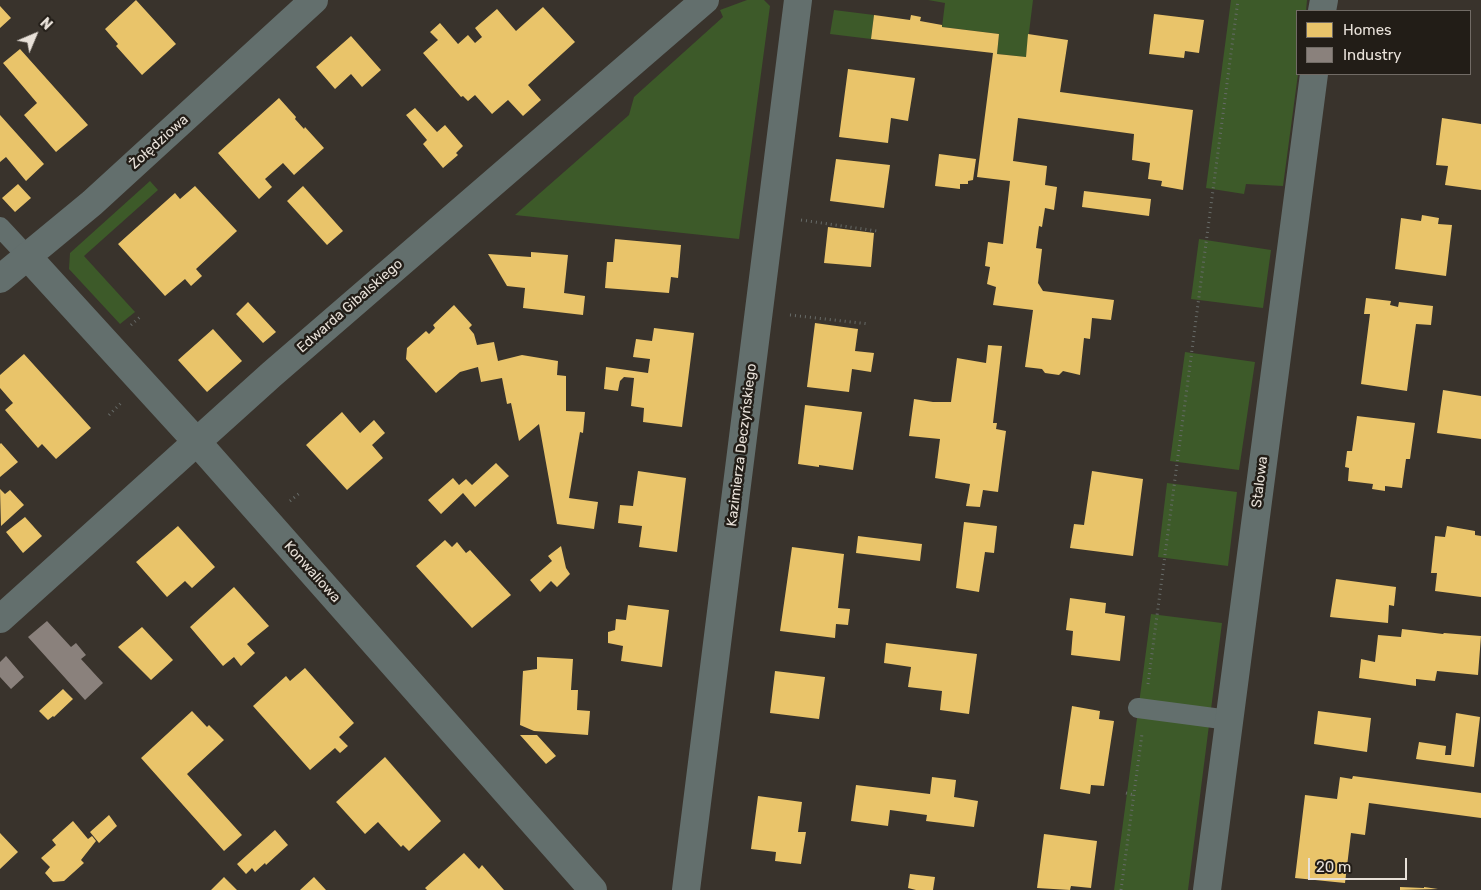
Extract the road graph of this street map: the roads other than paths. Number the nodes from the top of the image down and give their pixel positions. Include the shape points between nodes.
1 (314, 0) edge
2 (705, 0) edge
3 (798, 0) edge
4 (1314, 75) edge
5 (0, 227) edge
6 (27, 256) junction
7 (0, 279) edge
8 (197, 442) junction
9 (0, 619) edge
10 (1141, 709) road end
11 (1229, 720) junction
12 (593, 890) edge
13 (686, 890) edge
14 (1207, 890) edge

1 - 6 street, Żołędziowa via 92,203
2 - 8 street, Edwarda Gibalskiego
3 - 13 street, Kazimierza Deczyńskiego
4 - 11 street, Stalowa
5 - 6 lane
6 - 7 street, Żołędziowa
6 - 8 street, Konwaliowa
8 - 9 street, Edwarda Gibalskiego
8 - 12 street, Konwaliowa
10 - 11 lane
11 - 14 street, Stalowa

